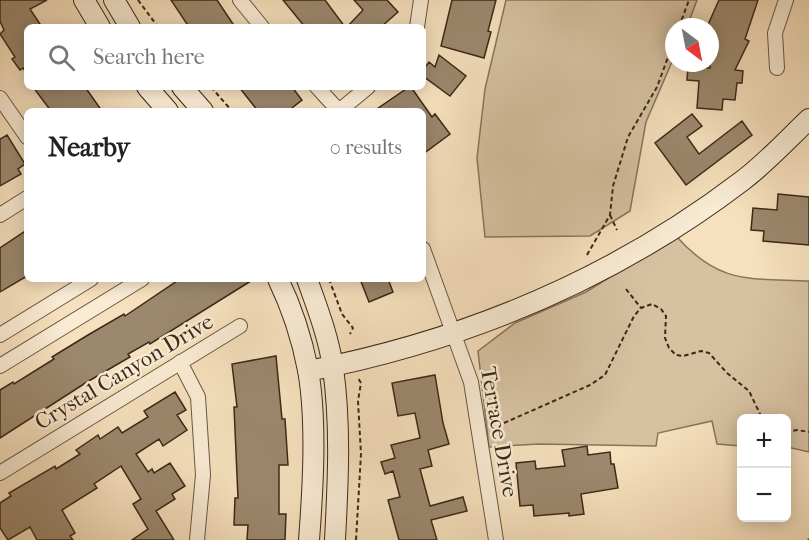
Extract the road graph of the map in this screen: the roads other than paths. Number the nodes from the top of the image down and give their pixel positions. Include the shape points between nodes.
1 (84, 0) edge
2 (114, 0) edge
3 (240, 0) edge
4 (422, 0) edge
5 (786, 0) edge
6 (98, 24) edge
7 (128, 24) edge
8 (260, 24) edge
9 (418, 24) edge
10 (777, 68) dead end
11 (150, 90) edge
12 (185, 90) edge
13 (320, 90) edge
14 (364, 90) edge
15 (0, 98) edge
16 (165, 108) edge
17 (200, 108) edge
18 (336, 108) edge
19 (343, 108) edge
20 (809, 119) edge
21 (24, 133) edge
22 (24, 200) edge
23 (0, 215) edge
24 (426, 257) edge
25 (86, 282) edge
26 (280, 282) edge
27 (308, 282) edge
28 (126, 283) edge
29 (240, 326) dead end
30 (455, 333) junction
31 (0, 335) edge
32 (180, 362) junction
33 (0, 366) edge
34 (333, 366) junction
35 (308, 371) junction
36 (0, 473) edge
37 (197, 540) edge
38 (309, 540) edge
39 (335, 540) edge
40 (496, 540) edge

1 - 6 main road
2 - 7 main road
3 - 8 street
4 - 9 street
5 - 10 street via 775,33
11 - 16 main road
12 - 17 main road
13 - 18 street
14 - 19 street
15 - 21 street
20 - 30 main road via 744,180 675,228 600,273 533,304
22 - 23 street
24 - 30 street, Terrace Drive
25 - 31 street
26 - 35 main road via 293,312
27 - 34 main road
28 - 33 street
29 - 32 street, Crystal Canyon Drive
30 - 34 main road
30 - 40 street, Terrace Drive via 471,381
32 - 36 street, Crystal Canyon Drive
32 - 37 street via 198,397 203,475
34 - 35 main road
34 - 39 main road via 339,460
35 - 38 main road via 312,416

